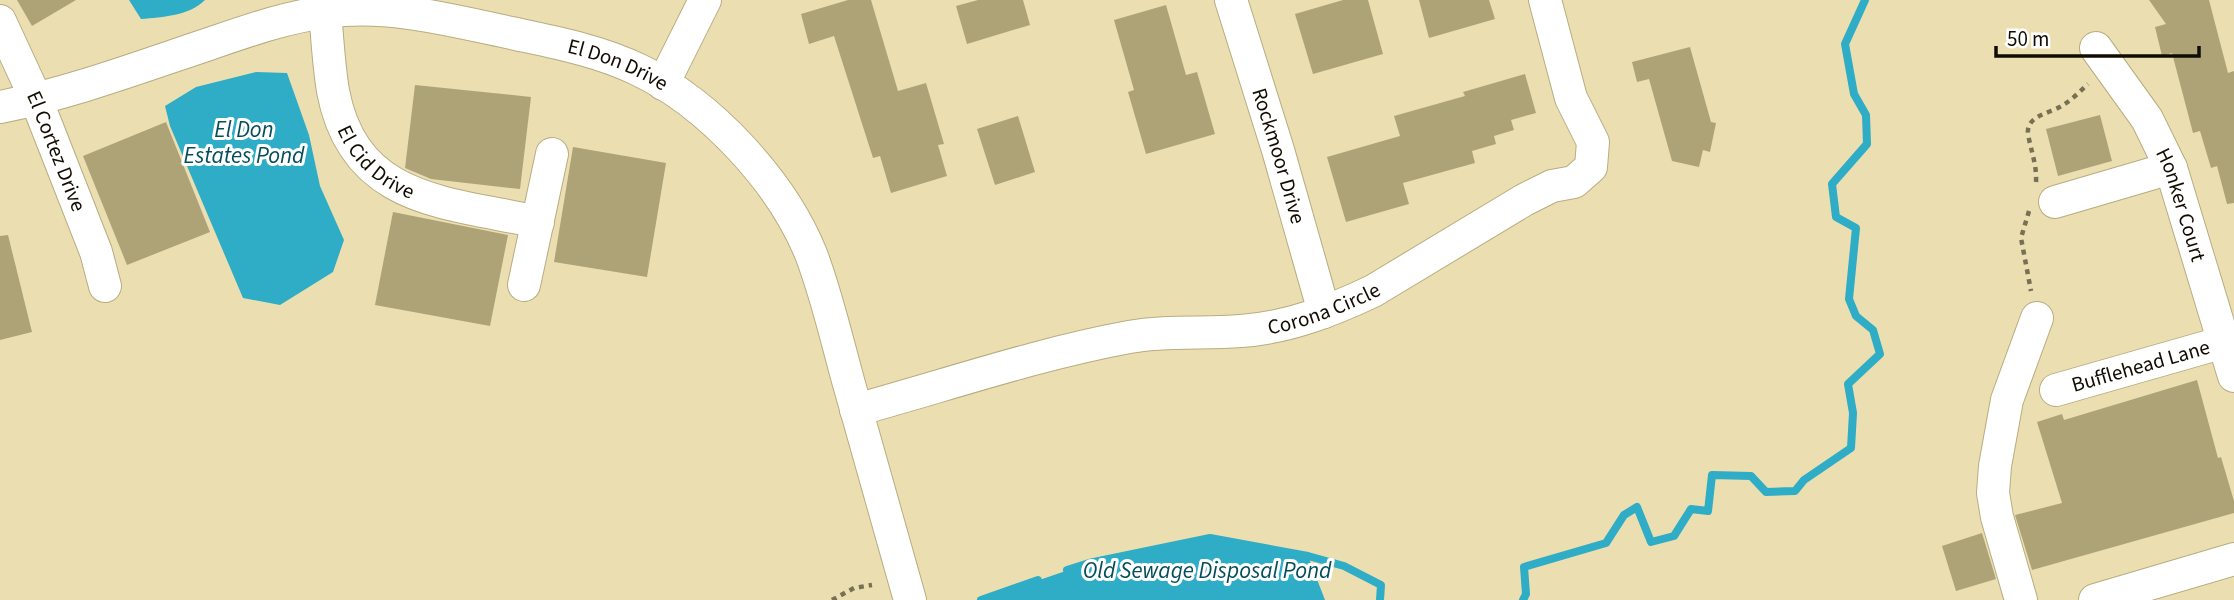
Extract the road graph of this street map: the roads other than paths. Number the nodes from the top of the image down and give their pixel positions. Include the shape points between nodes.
1 (705, 0) edge
2 (1231, 0) edge
3 (1545, 0) edge
4 (324, 6) edge
5 (0, 21) edge
6 (2096, 48) dead end
7 (663, 84) junction
8 (36, 99) junction
9 (0, 107) edge
10 (552, 154) dead end
11 (2171, 168) junction
12 (2054, 202) dead end
13 (538, 222) junction
14 (524, 285) dead end
15 (105, 286) dead end
16 (1324, 312) junction
17 (2037, 318) dead end
18 (2224, 342) junction
19 (2234, 376) edge
20 (2056, 390) dead end
21 (856, 410) junction
22 (2234, 559) edge
23 (910, 600) edge
24 (2021, 600) edge
25 (2095, 600) edge

1 - 7 street
2 - 16 street, Rockmoor Drive
3 - 16 street, Corona Circle via 1571,98 1593,142 1591,167 1574,182 1552,186 1373,291
4 - 7 street, El Don Drive via 448,19 572,46 639,70
4 - 8 street, El Don Drive
4 - 13 street, El Cid Drive via 338,110 352,141 375,171 405,191
5 - 8 street, El Cortez Drive
6 - 11 street, Honker Court via 2147,119
7 - 21 street, El Don Drive via 732,139 788,209 811,256
8 - 9 street, El Don Drive
8 - 15 street, El Cortez Drive
10 - 13 street
11 - 12 street
11 - 18 street, Honker Court
13 - 14 street
16 - 21 street, Corona Circle via 1268,328 1158,332 1087,345
17 - 24 street via 2007,400 1993,493
18 - 19 street, Honker Court
18 - 20 street, Bufflehead Lane
21 - 23 street, El Don Drive
22 - 25 street

